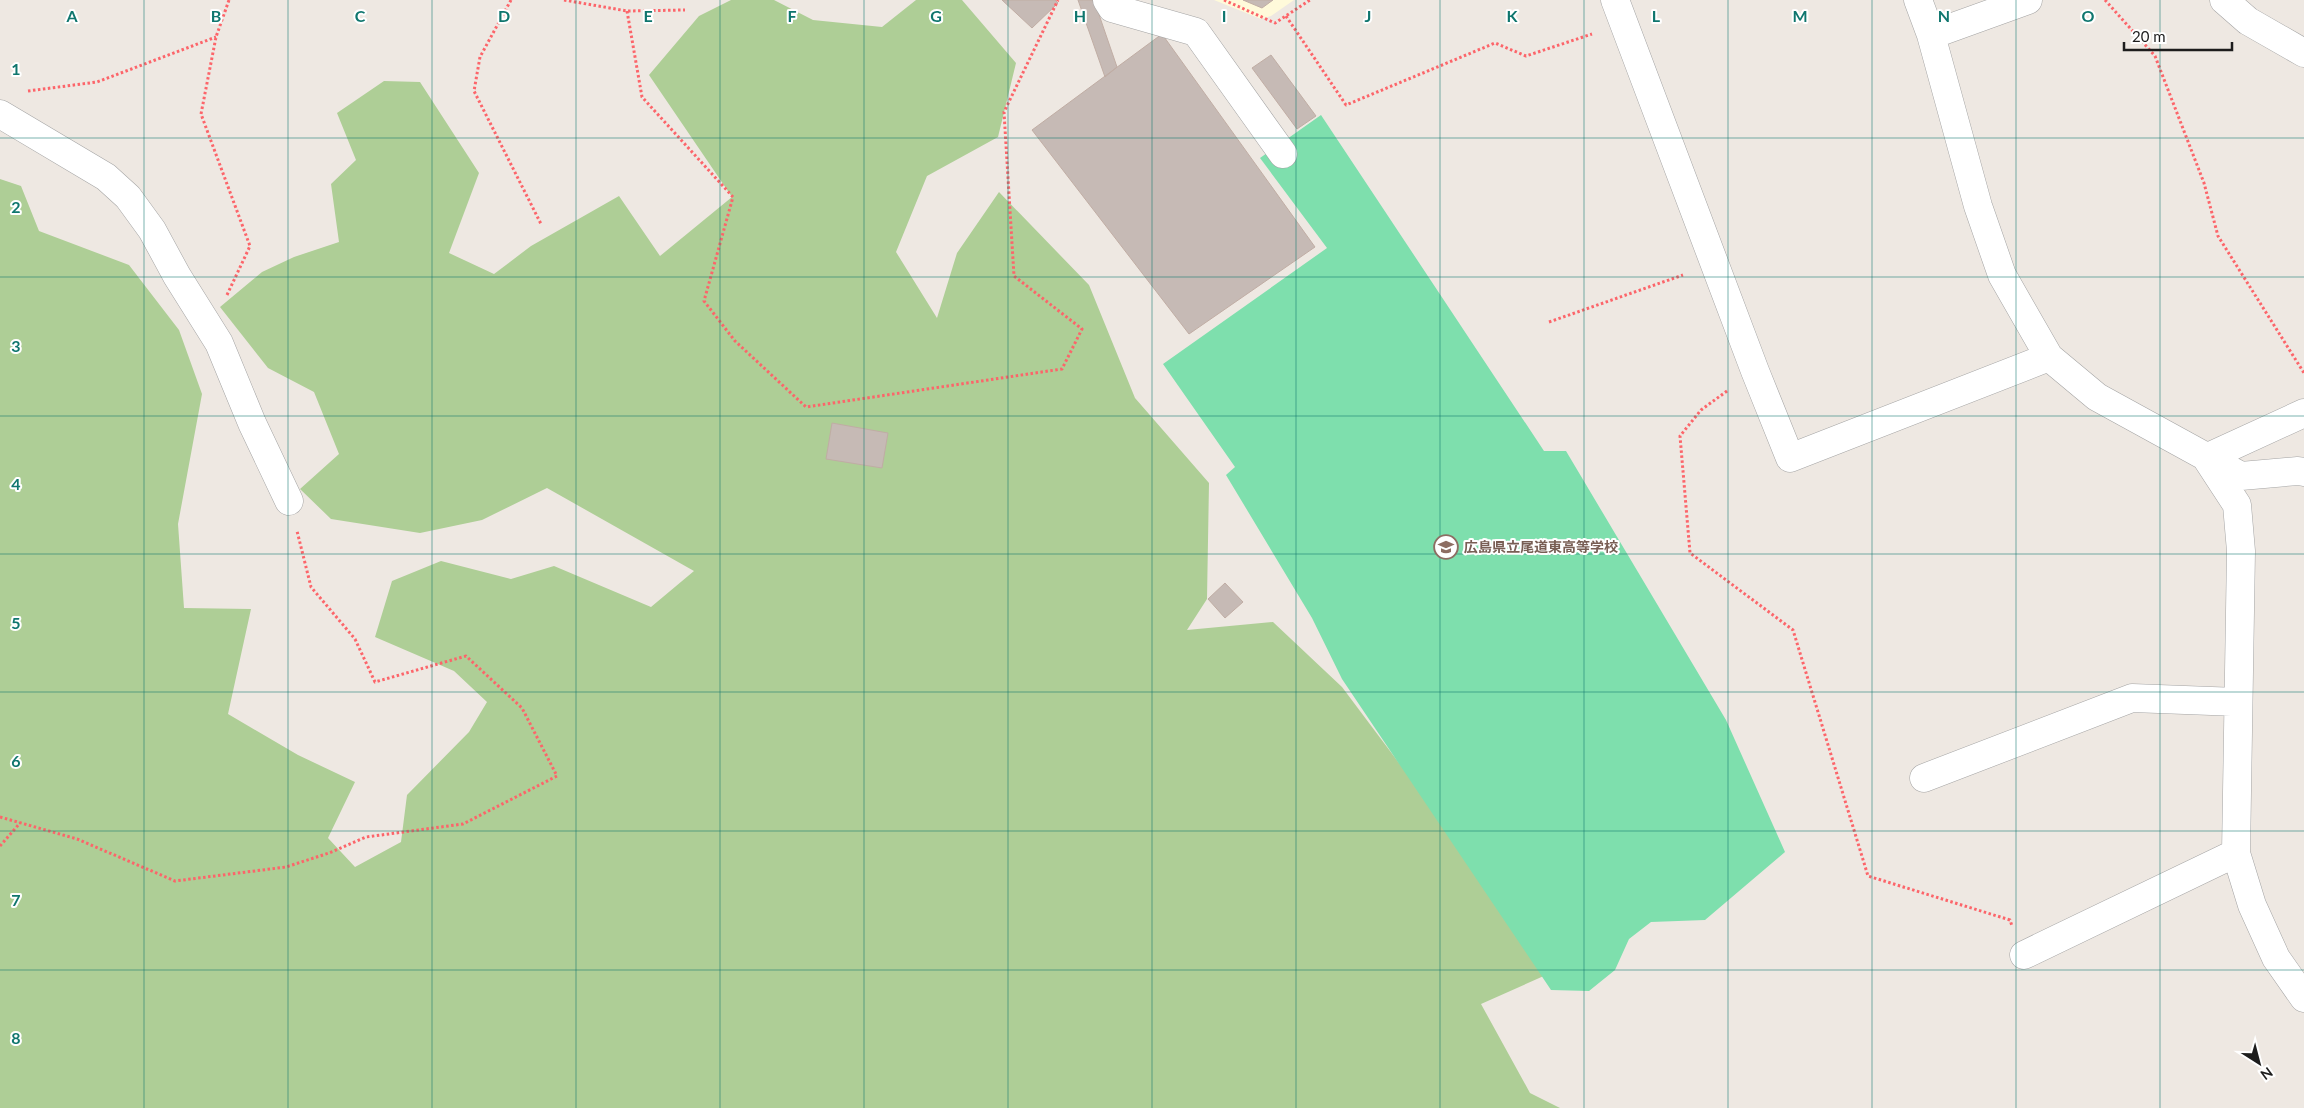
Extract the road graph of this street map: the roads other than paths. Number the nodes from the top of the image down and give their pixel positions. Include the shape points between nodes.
1 (1107, 0) edge
2 (1918, 0) edge
3 (2028, 0) edge
4 (2224, 0) edge
5 (1619, 12) edge
6 (1931, 35) junction
7 (2304, 53) edge
8 (0, 114) edge
9 (1283, 154) dead end
10 (2049, 357) junction
11 (2304, 413) edge
12 (2206, 458) junction
13 (2304, 472) edge
14 (289, 501) road end
15 (2238, 702) junction
16 (1924, 778) dead end
17 (2236, 853) junction
18 (2024, 955) road end
19 (2304, 998) edge

1 - 9 street via 1112,8 1196,32
2 - 6 street
3 - 6 street
4 - 7 street via 2248,22
5 - 10 street via 1790,458
6 - 10 street via 1978,206 2002,275
8 - 14 street via 106,177 128,197 152,230 219,343
10 - 12 street via 2097,397
11 - 12 street
12 - 13 street via 2241,476
12 - 15 street via 2237,505 2241,551
15 - 16 street via 2132,698
15 - 17 street
17 - 18 street
17 - 19 street via 2252,906 2276,958

